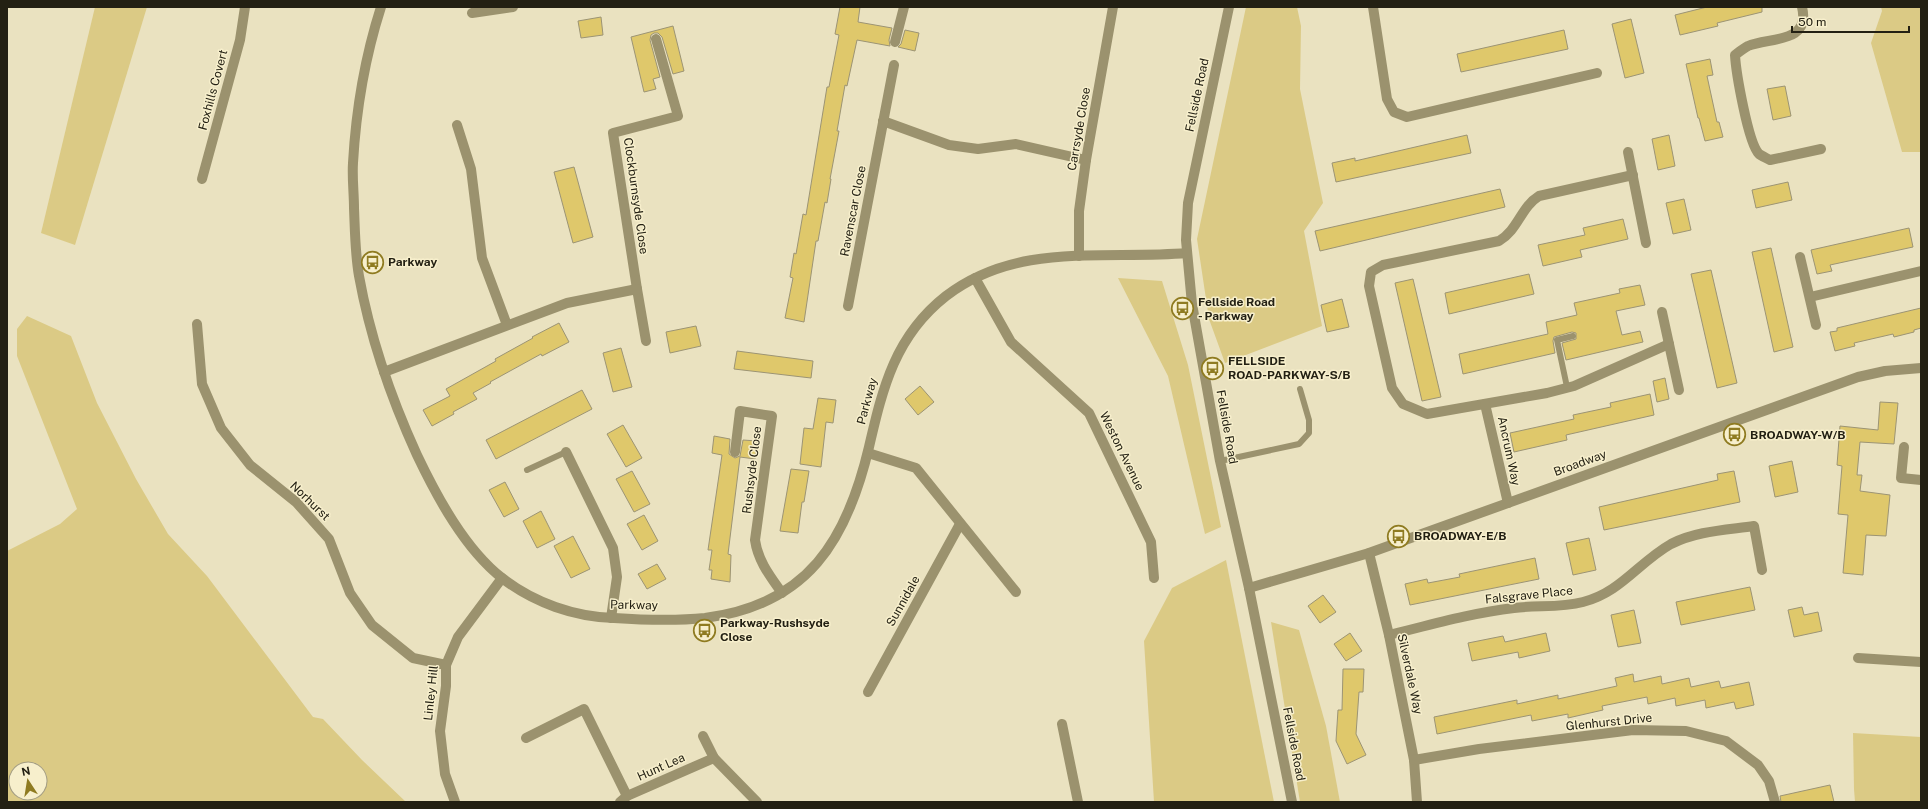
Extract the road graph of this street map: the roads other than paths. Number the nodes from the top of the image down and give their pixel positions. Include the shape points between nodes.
1 (245, 7) edge
2 (381, 7) edge
3 (513, 7) edge
4 (904, 7) edge
5 (1113, 7) edge
6 (1229, 7) edge
7 (1373, 7) edge
8 (1802, 7) edge
9 (472, 14) dead end
10 (656, 39) dead end
11 (895, 42) dead end
12 (894, 65) dead end
13 (1597, 73) dead end
14 (883, 121) junction
15 (456, 125) dead end
16 (1821, 150) dead end
17 (1628, 152) dead end
18 (1086, 160) junction
19 (1633, 175) junction
20 (202, 179) dead end
21 (1646, 243) dead end
22 (1187, 253) junction
23 (1079, 256) junction
24 (1800, 257) dead end
25 (1921, 271) edge
26 (975, 278) junction
27 (637, 289) junction
28 (1810, 298) junction
29 (848, 306) dead end
30 (1662, 312) dead end
31 (197, 324) dead end
32 (507, 325) junction
33 (1816, 325) dead end
34 (1573, 336) dead end
35 (646, 341) dead end
36 (1668, 344) junction
37 (1921, 368) edge
38 (384, 372) junction
39 (1567, 387) junction
40 (1300, 389) dead end
41 (1678, 390) dead end
42 (1485, 404) junction
43 (1904, 447) dead end
44 (566, 452) joint
45 (735, 452) dead end
46 (868, 453) junction
47 (1220, 460) junction
48 (527, 470) dead end
49 (1921, 480) edge
50 (1508, 503) junction
51 (960, 524) junction
52 (1369, 553) junction
53 (1762, 570) dead end
54 (502, 578) junction
55 (1154, 578) dead end
56 (1249, 588) junction
57 (1016, 592) dead end
58 (782, 593) junction
59 (611, 618) junction
60 (1389, 635) junction
61 (1858, 658) dead end
62 (1921, 662) edge
63 (446, 665) junction
64 (868, 692) dead end
65 (1062, 724) dead end
66 (703, 736) dead end
67 (526, 738) dead end
68 (714, 758) junction
69 (1414, 760) junction
70 (624, 799) edge
71 (455, 802) edge
72 (757, 802) edge
73 (1078, 802) edge
74 (1292, 802) edge
75 (1417, 802) edge
76 (1775, 802) edge

1 - 20 street, Foxhills Covert via 240,40
2 - 38 street, Parkway via 370,41 353,165 355,243 359,276
3 - 9 street
4 - 11 street
5 - 18 street, Carrsyde Close
6 - 22 street, Fellside Road via 1188,203
7 - 13 street via 1387,99 1394,112 1407,117
8 - 16 street via 1804,15 1799,29 1790,37 1748,46 1736,55 1736,68 1751,139 1758,153 1770,160
10 - 27 street, Clockburnsyde Close via 678,116 614,133
12 - 14 street, Ravenscar Close
14 - 18 street via 948,145 978,149 1016,144
14 - 29 street, Ravenscar Close
15 - 32 street via 471,169 482,258
17 - 19 street
18 - 23 street, Carrsyde Close via 1079,211
19 - 21 street
19 - 42 street via 1539,196 1525,208 1512,230 1499,241 1383,265 1371,272 1369,286 1392,388 1403,404 1427,414
22 - 23 street, Parkway
22 - 47 street, Fellside Road via 1192,304
23 - 26 street, Parkway via 1012,263
24 - 28 street
25 - 28 street
26 - 46 street, Parkway via 935,305 907,339 888,372
26 - 55 street, Weston Avenue via 1011,342 1089,413 1151,542
27 - 32 street via 567,303
27 - 35 street, Clockburnsyde Close
28 - 33 street
30 - 36 street
31 - 63 street, Norhurst via 202,384 222,428 250,465 296,502 330,539 350,593 372,626 413,658
32 - 38 street
34 - 39 lane via 1557,340
36 - 39 street
36 - 41 street
37 - 50 street, Broadway via 1885,371 1858,377
38 - 54 street, Parkway via 406,429 445,508 478,554
39 - 42 street
40 - 47 lane via 1309,420 1309,433 1299,444
42 - 50 street, Ancrum Way
43 - 49 street via 1901,478
44 - 48 lane
44 - 59 street via 613,548 617,577
45 - 58 street, Rushsyde Close via 740,411 772,416 755,540 761,562
46 - 51 street via 916,468
46 - 58 street, Parkway via 855,498 832,545 818,563
47 - 56 street, Fellside Road
50 - 52 street, Broadway
51 - 57 street
51 - 64 street, Sunnidale
52 - 56 street, Broadway
52 - 60 street, Silverdale Way
53 - 60 street, Falsgrave Place via 1754,526 1693,535 1671,544 1611,592 1583,602 1489,611
54 - 59 street, Parkway via 535,598 564,610
54 - 63 street, Linley Hill via 458,637
56 - 74 street, Fellside Road
58 - 59 street, Parkway via 743,610 717,616
60 - 69 street, Silverdale Way
61 - 62 street
63 - 71 street, Linley Hill via 440,731 445,774
65 - 73 street
66 - 68 street
67 - 70 street via 584,709
68 - 70 street, Hunt Lea
68 - 72 street
69 - 75 street, Silverdale Way
69 - 76 street, Glenhurst Drive via 1479,749 1633,730 1686,730 1726,741 1758,765 1770,781

